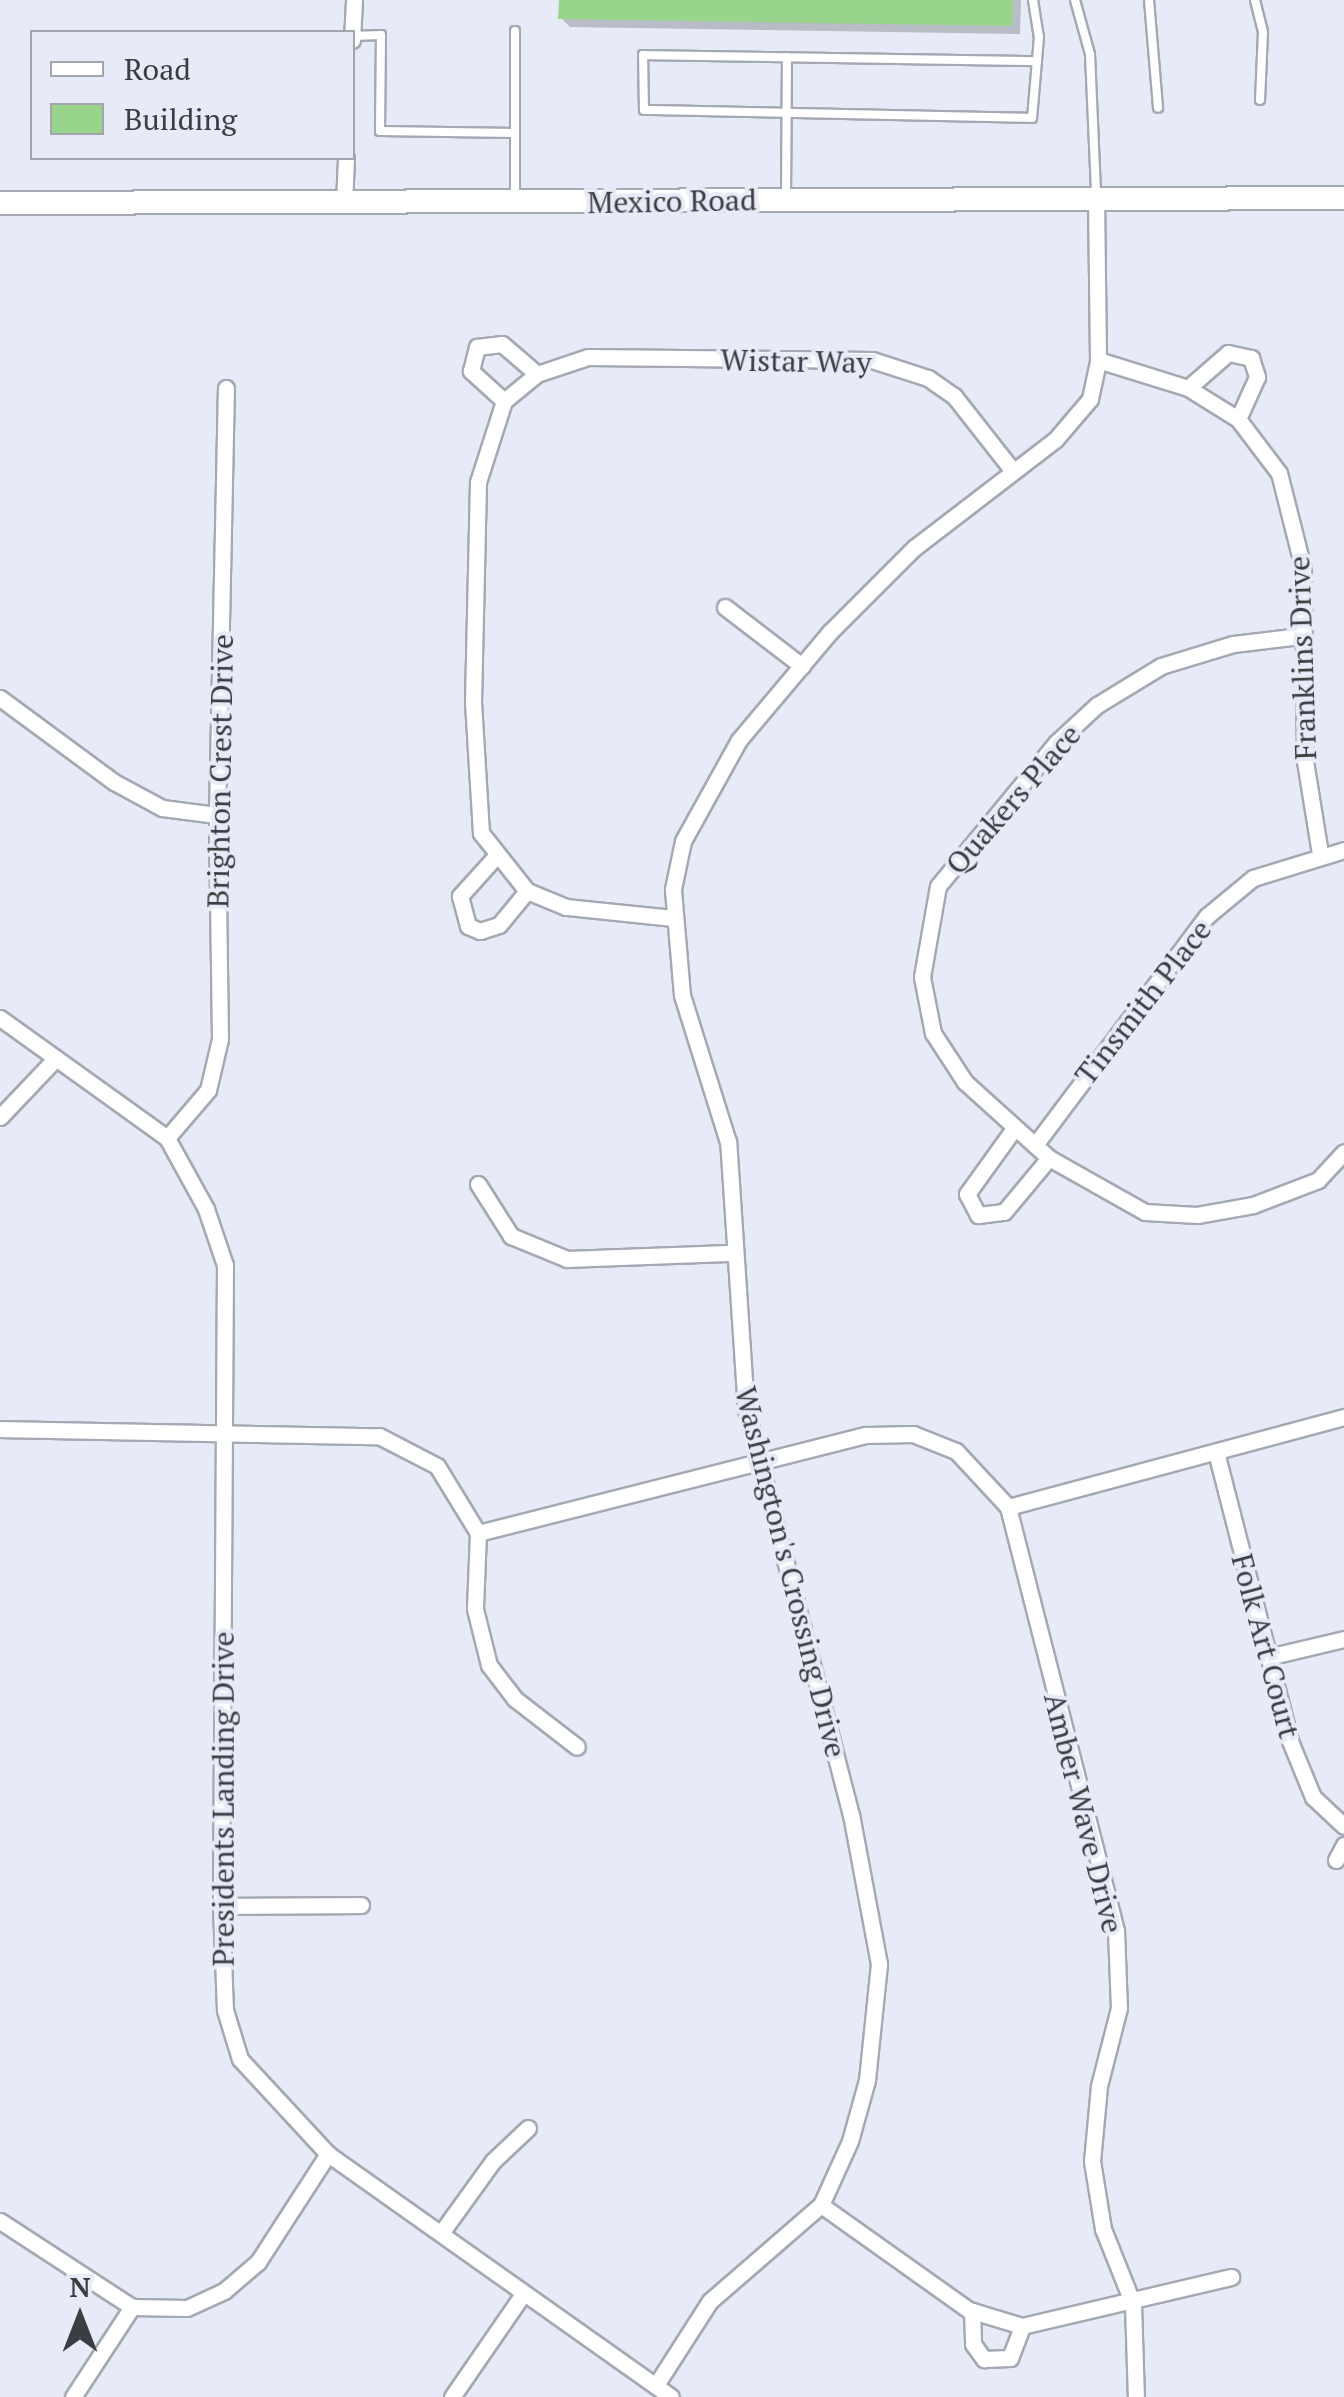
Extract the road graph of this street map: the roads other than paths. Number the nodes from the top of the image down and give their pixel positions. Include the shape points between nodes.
1 (354, 0) edge
2 (1032, 0) edge
3 (1074, 0) edge
4 (1149, 0) edge
5 (1255, 0) edge
6 (353, 30) edge
7 (515, 31) dead end
8 (355, 38) edge
9 (787, 57) junction
10 (1036, 61) junction
11 (1260, 100) dead end
12 (1158, 108) dead end
13 (786, 116) junction
14 (515, 133) junction
15 (346, 160) edge
16 (1096, 194) junction
17 (1344, 198) edge
18 (786, 200) junction
19 (0, 203) edge
20 (344, 204) junction
21 (515, 204) junction
22 (1098, 360) junction
23 (537, 374) junction
24 (226, 388) dead end
25 (1188, 388) junction
26 (504, 401) junction
27 (1238, 419) junction
28 (1014, 471) junction
29 (726, 607) dead end
30 (1300, 636) junction
31 (802, 666) junction
32 (0, 698) edge
33 (217, 815) junction
34 (1344, 850) edge
35 (1320, 854) junction
36 (496, 856) junction
37 (527, 890) junction
38 (673, 918) junction
39 (0, 1018) edge
40 (55, 1059) junction
41 (0, 1117) edge
42 (1014, 1130) junction
43 (167, 1138) junction
44 (1035, 1145) junction
45 (1344, 1152) edge
46 (1049, 1158) junction
47 (478, 1184) dead end
48 (734, 1253) junction
49 (1344, 1416) edge
50 (0, 1429) edge
51 (227, 1431) junction
52 (1216, 1452) junction
53 (758, 1462) junction
54 (1008, 1507) junction
55 (478, 1534) junction
56 (1344, 1639) edge
57 (1268, 1657) junction
58 (577, 1747) dead end
59 (1344, 1826) edge
60 (1344, 1844) edge
61 (1336, 1860) dead end
62 (221, 1906) junction
63 (361, 1906) dead end
64 (528, 2128) dead end
65 (328, 2154) junction
66 (821, 2205) junction
67 (0, 2221) edge
68 (441, 2233) junction
69 (1231, 2277) dead end
70 (523, 2294) junction
71 (1133, 2304) junction
72 (132, 2307) junction
73 (972, 2311) junction
74 (1022, 2326) junction
75 (656, 2384) junction
76 (74, 2397) edge
77 (452, 2397) edge
78 (671, 2397) edge
79 (1136, 2397) edge

1 - 6 street
2 - 10 lane
3 - 16 lane via 1090,54
4 - 12 lane
5 - 11 lane via 1263,32
7 - 14 lane
8 - 14 lane via 381,36 380,132
9 - 10 lane
9 - 13 lane
9 - 13 lane via 643,56 644,110
10 - 13 lane via 1032,118
13 - 18 lane
14 - 21 lane
15 - 20 street
16 - 17 main road, Mexico Road
16 - 18 main road, Mexico Road
16 - 22 street, Washington's Crossing Drive
18 - 21 main road, Mexico Road
19 - 20 main road, Mexico Road
20 - 21 main road, Mexico Road
22 - 25 street, Franklins Drive
22 - 28 street, Washington's Crossing Drive via 1090,400 1073,423
23 - 26 street, Wistar Way
23 - 26 street via 502,344 477,347 470,371
23 - 28 street, Wistar Way via 588,358 872,360 928,378 954,396
24 - 33 street, Brighton Crest Drive
25 - 27 street, Franklins Drive
25 - 27 street via 1228,353 1251,358 1256,377
26 - 36 street via 478,482 473,702 475,805 481,833
27 - 30 street, Franklins Drive via 1279,473 1291,506 1303,568
28 - 31 street, Washington's Crossing Drive via 875,583
29 - 31 street
30 - 35 street, Franklins Drive via 1304,761
30 - 42 street, Quakers Place via 1233,644 1161,666 1097,705 1056,743 938,886 922,977 933,1033 965,1082
31 - 38 street, Washington's Crossing Drive via 739,740 690,828 673,889
32 - 33 street via 162,808
33 - 43 street, Brighton Crest Drive via 220,1039 208,1090
34 - 35 street, Tinsmith Place
35 - 44 street, Tinsmith Place via 1254,878 1207,916
36 - 37 street
36 - 37 street via 460,896 468,926 480,931 498,925
37 - 38 street via 566,908
38 - 48 street, Washington's Crossing Drive via 682,995 728,1142
39 - 40 street, Presidents Landing Drive
40 - 41 street
40 - 43 street, Presidents Landing Drive
42 - 44 street, Quakers Place
42 - 46 street via 967,1194 978,1215 1004,1212
43 - 51 street, Presidents Landing Drive via 206,1209 225,1265
44 - 46 street, Quakers Place
45 - 46 street, Quakers Place via 1318,1180 1253,1205 1197,1215 1145,1212
47 - 48 street via 511,1236 567,1259
48 - 53 street, Washington's Crossing Drive via 746,1410
49 - 52 street
50 - 51 street
51 - 55 street via 379,1436 415,1450 450,1483
51 - 62 street, Presidents Landing Drive
52 - 54 street
52 - 57 street, Folk Art Court
53 - 54 street, Amber Wave Drive via 866,1435 913,1434 956,1451
53 - 55 street, Amber Wave Drive
53 - 66 street, Washington's Crossing Drive via 851,1815 879,1964 867,2080 850,2141
54 - 71 street, Amber Wave Drive via 1116,1931 1119,2008 1099,2086 1092,2161 1103,2229
55 - 58 street via 475,1610 489,1665 515,1699
56 - 57 street
57 - 59 street, Folk Art Court via 1310,1789
60 - 61 street
62 - 63 street
62 - 65 street, Presidents Landing Drive via 225,2010 240,2058
64 - 68 street via 493,2161
65 - 68 street, Presidents Landing Drive
65 - 72 street via 258,2262 224,2291 187,2308
66 - 73 street
66 - 75 street, Washington's Crossing Drive via 710,2302
67 - 72 street
68 - 70 street, Presidents Landing Drive
69 - 71 street
70 - 75 street, Presidents Landing Drive
70 - 77 street
71 - 74 street
71 - 79 street, Amber Wave Drive
72 - 76 street
73 - 74 street
73 - 74 street via 973,2344 984,2359 1010,2358
75 - 78 street, Presidents Landing Drive

